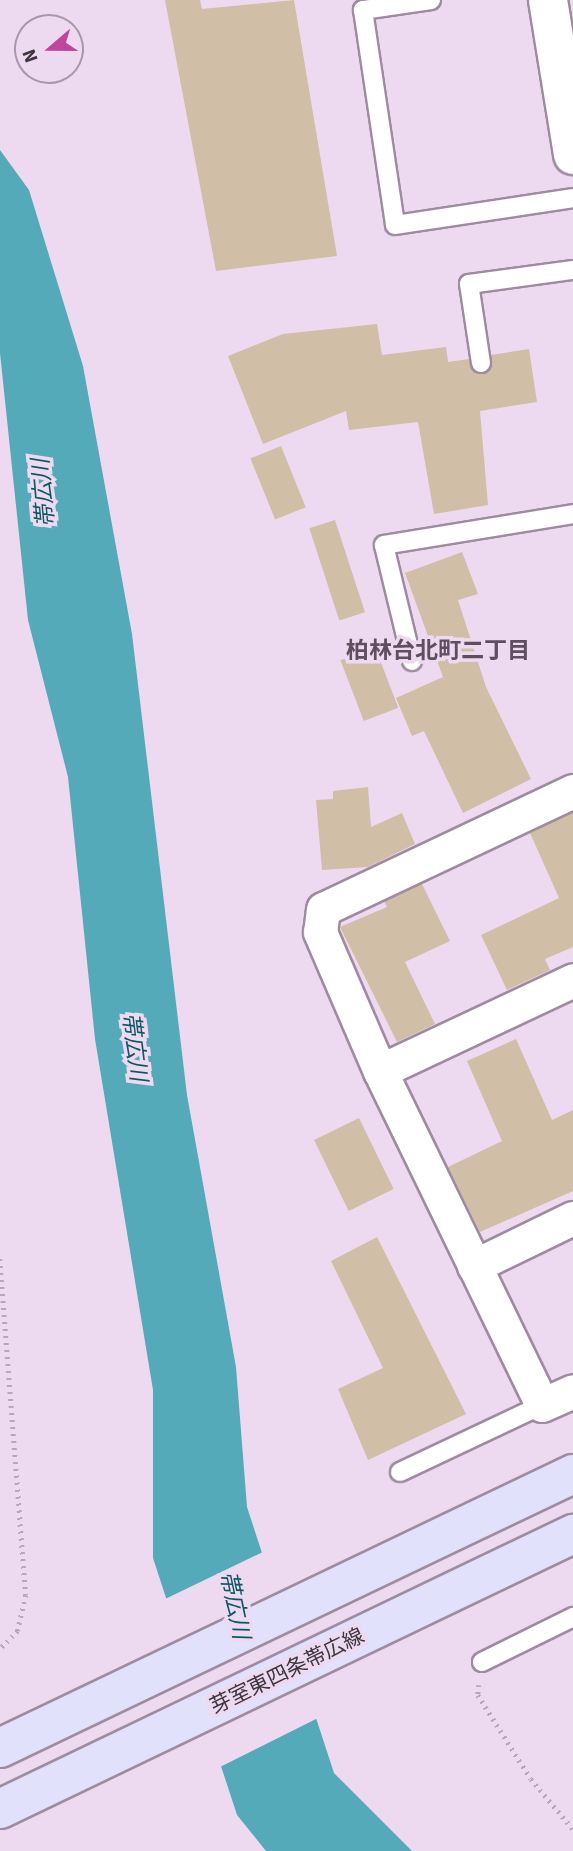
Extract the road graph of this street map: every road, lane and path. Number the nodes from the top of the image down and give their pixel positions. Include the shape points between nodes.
1 (431, 0) edge
2 (548, 0) edge
3 (573, 155) edge
4 (573, 198) edge
5 (573, 270) edge
6 (481, 363) dead end
7 (573, 514) edge
8 (412, 661) dead end
9 (573, 791) edge
10 (573, 980) edge
11 (380, 1071) junction
12 (573, 1219) edge
13 (0, 1259) edge
14 (474, 1266) junction
15 (573, 1391) edge
16 (542, 1405) junction
17 (400, 1472) dead end
18 (573, 1474) edge
19 (573, 1534) edge
20 (573, 1617) edge
21 (0, 1649) edge
22 (482, 1662) joint
23 (0, 1748) edge
24 (0, 1809) edge
25 (573, 1829) edge

1 - 4 lane via 363,10 395,225
2 - 3 street
5 - 6 lane via 469,284
7 - 8 lane via 384,545
9 - 11 street via 323,909 320,932
10 - 11 street
11 - 14 street
12 - 14 street
13 - 21 path via 26,1595 18,1631
14 - 16 street
15 - 16 street
16 - 17 lane
18 - 23 main road via 400,1552
19 - 24 main road, 芽室東四条帯広線
20 - 22 lane
22 - 25 path via 478,1695 531,1779

